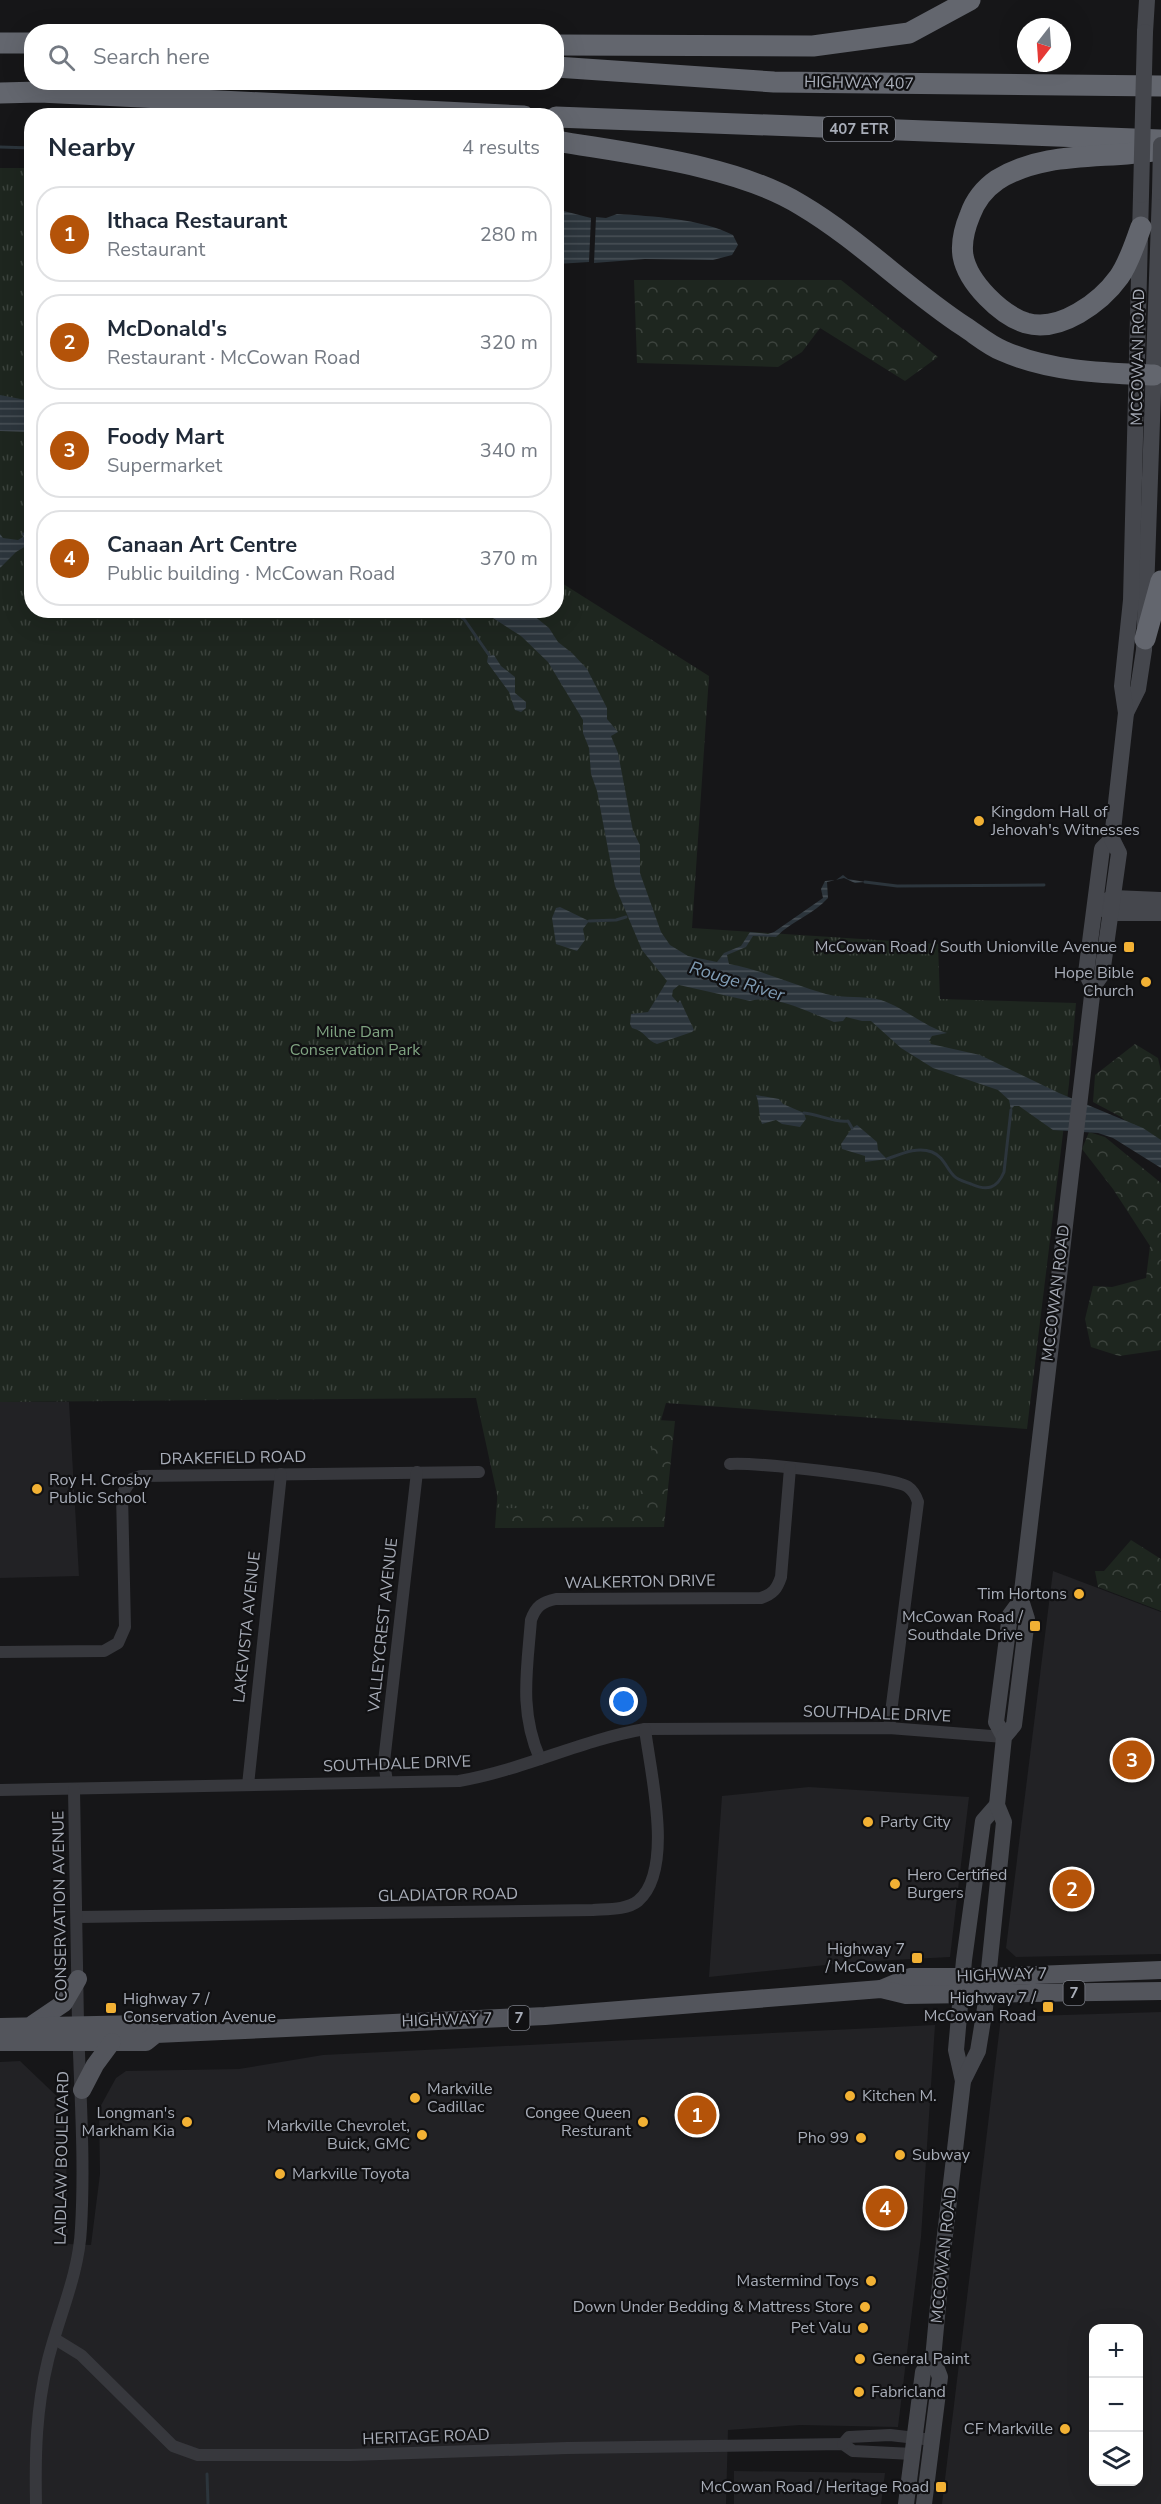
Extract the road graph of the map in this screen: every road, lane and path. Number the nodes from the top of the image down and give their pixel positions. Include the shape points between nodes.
1 (970, 0) edge
2 (1147, 0) edge
3 (0, 43) edge
4 (24, 43) edge
5 (564, 45) edge
6 (564, 68) edge
7 (1161, 80) edge
8 (1122, 86) junction
9 (1161, 86) edge
10 (0, 93) edge
11 (353, 107) junction
12 (359, 108) edge
13 (372, 108) edge
14 (564, 117) edge
15 (1161, 140) edge
16 (564, 142) edge
17 (1161, 147) edge
18 (1160, 192) edge
19 (1142, 227) junction
20 (1146, 375) junction
21 (1161, 581) edge
22 (1145, 639) junction
23 (1126, 713) junction
24 (1161, 900) edge
25 (1107, 905) junction
26 (1161, 914) edge
27 (730, 1464) dead end
28 (790, 1468) junction
29 (417, 1472) junction
30 (479, 1472) dead end
31 (281, 1474) junction
32 (0, 1652) edge
33 (889, 1728) junction
34 (645, 1729) junction
35 (1004, 1737) junction
36 (540, 1759) junction
37 (387, 1782) junction
38 (248, 1785) junction
39 (74, 1789) junction
40 (0, 1790) edge
41 (997, 1805) junction
42 (78, 1917) junction
43 (1161, 1970) edge
44 (78, 1979) junction
45 (962, 1986) junction
46 (987, 1986) junction
47 (1161, 1991) edge
48 (78, 2024) junction
49 (31, 2025) junction
50 (0, 2026) edge
51 (156, 2034) junction
52 (0, 2042) edge
53 (79, 2042) junction
54 (112, 2042) junction
55 (963, 2080) junction
56 (82, 2090) junction
57 (55, 2339) junction
58 (933, 2359) junction
59 (933, 2440) junction
60 (914, 2446) junction
61 (36, 2504) edge
62 (906, 2504) edge
63 (924, 2504) edge

1 - 5 highway via 909,33 813,46
2 - 19 main road, MCCOWAN ROAD, bridge
3 - 4 highway
6 - 8 highway, HIGHWAY 407 via 774,82
7 - 8 highway
8 - 9 highway, HIGHWAY 407
10 - 11 highway via 52,92
11 - 12 highway
11 - 13 highway
14 - 15 highway, 407 ETR
16 - 20 highway via 741,178 800,204 874,256 939,310 1002,351 1058,368
17 - 18 main road, MCCOWAN ROAD, bridge
17 - 19 highway via 1034,164 997,180 976,200 965,229 963,256 994,306 1027,323 1060,322 1099,301 1120,276
18 - 20 main road, MCCOWAN ROAD
19 - 20 main road, MCCOWAN ROAD
20 - 22 main road, MCCOWAN ROAD
20 - 23 main road, MCCOWAN ROAD via 1122,686
21 - 22 highway
22 - 23 main road, MCCOWAN ROAD via 1138,689
23 - 25 main road, MCCOWAN ROAD via 1112,839 1102,849
24 - 25 main road
25 - 26 main road
25 - 35 main road, MCCOWAN ROAD via 1086,973 1093,987 1021,1600 1027,1619 1014,1725
27 - 28 street
28 - 33 street via 890,1480 908,1486 918,1502
28 - 36 street, WALKERTON DRIVE via 781,1577 777,1589 769,1595 556,1599 535,1608 525,1697 528,1728
29 - 30 street, DRAKEFIELD ROAD
29 - 31 street, DRAKEFIELD ROAD
29 - 37 street, VALLEYCREST AVENUE via 384,1762
31 - 32 street, DRAKEFIELD ROAD via 132,1479 122,1494 125,1628 118,1643 104,1651
31 - 38 street, LAKEVISTA AVENUE
33 - 34 street, SOUTHDALE DRIVE
33 - 35 street, SOUTHDALE DRIVE
34 - 36 street, SOUTHDALE DRIVE via 616,1734
34 - 42 street, GLADIATOR ROAD via 659,1842 651,1885 638,1902 593,1910
35 - 41 main road, MCCOWAN ROAD
36 - 37 street, SOUTHDALE DRIVE via 516,1769 459,1781
37 - 38 street, SOUTHDALE DRIVE
38 - 39 street, SOUTHDALE DRIVE
39 - 40 street, SOUTHDALE DRIVE
39 - 42 street, CONSERVATION AVENUE
41 - 45 main road, MCCOWAN ROAD via 983,1821
41 - 46 main road, MCCOWAN ROAD via 1004,1822
42 - 44 street, CONSERVATION AVENUE
43 - 46 main road, HIGHWAY 7 / 7
44 - 48 street, CONSERVATION AVENUE
44 - 49 main road via 64,2003
45 - 46 main road, HIGHWAY 7 / 7
45 - 51 main road, HIGHWAY 7 / 7 via 906,1995 881,1989 545,2016
45 - 55 main road, MCCOWAN ROAD via 956,2050
46 - 47 main road, HIGHWAY 7 / 7
46 - 55 main road, MCCOWAN ROAD via 978,2050
48 - 49 main road, HIGHWAY 7 / 7
48 - 51 main road, HIGHWAY 7 / 7 via 144,2024
48 - 53 street, LAIDLAW BOULEVARD
49 - 50 main road, HIGHWAY 7 / 7
51 - 54 main road, HIGHWAY 7 / 7 via 146,2042
52 - 53 main road, HIGHWAY 7 / 7
53 - 54 main road, HIGHWAY 7 / 7
53 - 56 street, LAIDLAW BOULEVARD
54 - 56 main road
55 - 58 main road, MCCOWAN ROAD
56 - 57 street, LAIDLAW BOULEVARD via 81,2229 73,2279
57 - 60 street, HERITAGE ROAD via 81,2355 173,2446 198,2455 351,2456 843,2444 849,2437 890,2435
57 - 61 street, LAIDLAW BOULEVARD via 36,2414
58 - 59 main road, MCCOWAN ROAD via 940,2376
58 - 60 main road, MCCOWAN ROAD via 923,2372
59 - 60 street, HERITAGE ROAD
59 - 63 main road, MCCOWAN ROAD
60 - 62 main road, MCCOWAN ROAD

